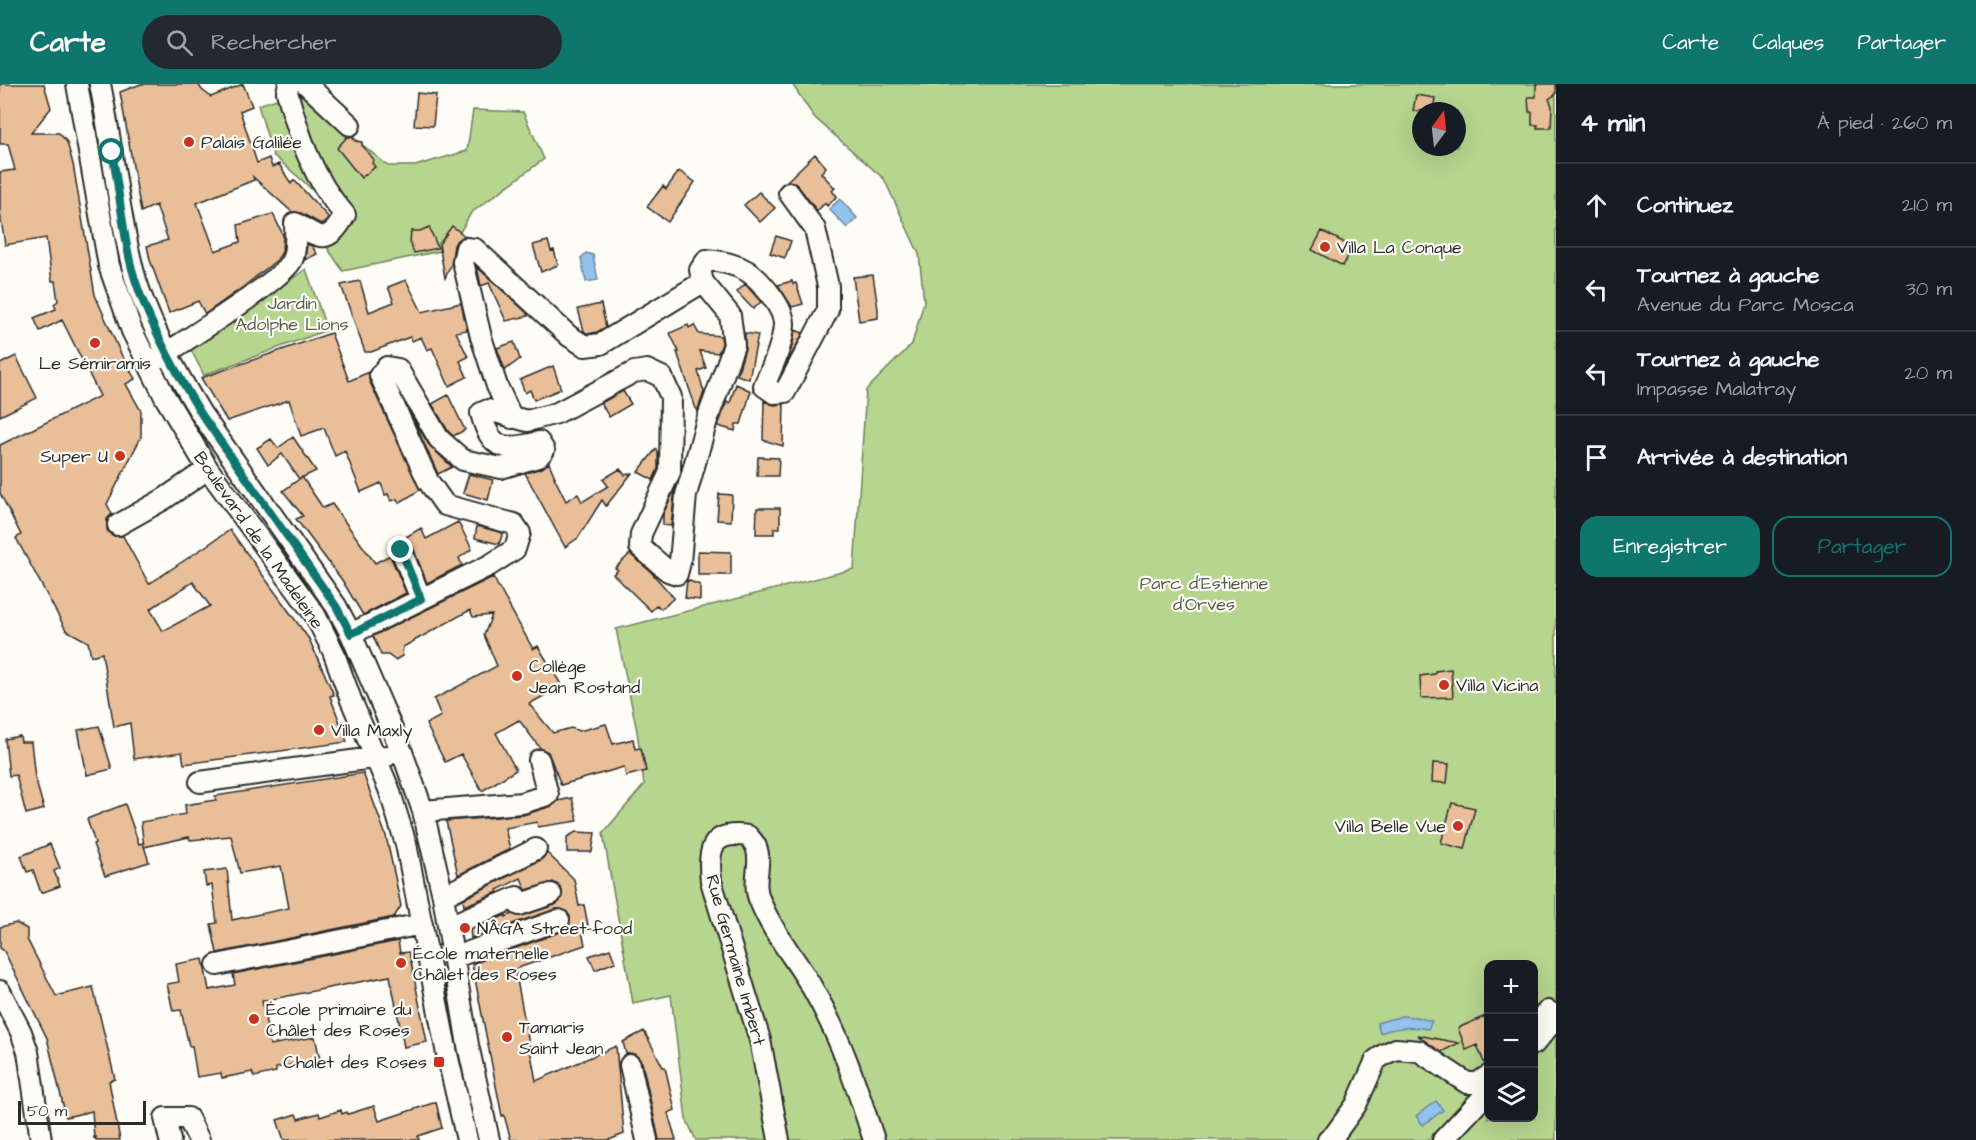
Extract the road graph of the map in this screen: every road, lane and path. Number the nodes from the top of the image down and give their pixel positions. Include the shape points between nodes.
1 (77, 84) edge
2 (289, 84) edge
3 (306, 84) edge
4 (102, 93) edge
5 (81, 105) junction
6 (350, 124) dead end
7 (789, 192) dead end
8 (703, 282) junction
9 (168, 352) junction
10 (147, 362) junction
11 (512, 418) junction
12 (208, 469) junction
13 (118, 525) dead end
14 (401, 550) dead end
15 (307, 565) junction
16 (289, 578) junction
17 (421, 599) junction
18 (351, 634) junction
19 (402, 752) junction
20 (376, 758) junction
21 (539, 760) dead end
22 (200, 782) dead end
23 (423, 811) junction
24 (536, 849) dead end
25 (551, 894) dead end
26 (443, 896) junction
27 (559, 920) dead end
28 (422, 924) junction
29 (449, 926) junction
30 (455, 957) junction
31 (217, 965) dead end
32 (0, 991) edge
33 (1538, 1020) edge
34 (1538, 1038) edge
35 (630, 1065) dead end
36 (1484, 1079) edge
37 (1484, 1096) edge
38 (41, 1140) edge
39 (170, 1140) edge
40 (199, 1140) edge
41 (467, 1140) edge
42 (489, 1140) edge
43 (647, 1140) edge
44 (779, 1140) edge
45 (874, 1140) edge
46 (1328, 1140) edge
47 (1443, 1140) edge

1 - 5 street, Boulevard de la Madeleine
2 - 9 street via 287,92 302,142 327,196 345,215 337,229 324,237 317,237 295,223 292,262 273,281
3 - 6 street
4 - 5 street
4 - 9 street, Boulevard de la Madeleine via 131,262
5 - 10 street, Boulevard de la Madeleine via 109,266
7 - 8 street via 815,229 828,286 828,310 785,392 774,393 764,386 784,322 773,297 748,272 723,262 707,260 700,270
8 - 11 street via 601,344 585,346 569,336 475,249 466,248 463,262 481,337
8 - 11 street via 730,315 734,345 686,495 677,574 668,572 640,547 641,534 670,472 671,397 662,377 647,370 634,372 557,413 527,422
9 - 10 street
9 - 15 street, Boulevard de la Madeleine via 202,415
10 - 12 street, Boulevard de la Madeleine
11 - 17 street via 488,410 481,413 486,432 498,444 509,448 539,442 544,450 538,457 501,468 463,460 439,439 398,369 387,367 380,375 428,481 445,505 514,524 520,533 515,549
12 - 13 street
12 - 16 street, Boulevard de la Madeleine
14 - 17 street
15 - 16 street
15 - 18 street, Boulevard de la Madeleine
16 - 20 street, Boulevard de la Madeleine via 325,633
17 - 18 street
18 - 19 street, Boulevard de la Madeleine
19 - 20 street
19 - 23 street, Boulevard de la Madeleine
20 - 22 street
20 - 28 street, Boulevard de la Madeleine via 399,818
21 - 23 street via 548,795 522,803
23 - 26 street, Boulevard de la Madeleine
24 - 26 street
25 - 29 street via 519,906 517,897
26 - 29 street, Boulevard de la Madeleine
27 - 30 street
28 - 31 street
28 - 41 street, Boulevard de la Madeleine
29 - 30 street, Boulevard de la Madeleine
30 - 42 street, Boulevard de la Madeleine via 468,1045
32 - 38 street via 28,1052
33 - 34 street via 1548,1011 1554,1015
35 - 43 street
36 - 46 street via 1467,1083 1419,1051 1396,1050 1385,1054 1376,1060 1356,1105
37 - 47 street
39 - 40 street via 165,1118 188,1119
44 - 45 street, Rue Germaine Imbert via 760,1041 711,881 712,847 721,837 736,834 748,836 756,847 758,899 814,991 846,1054

